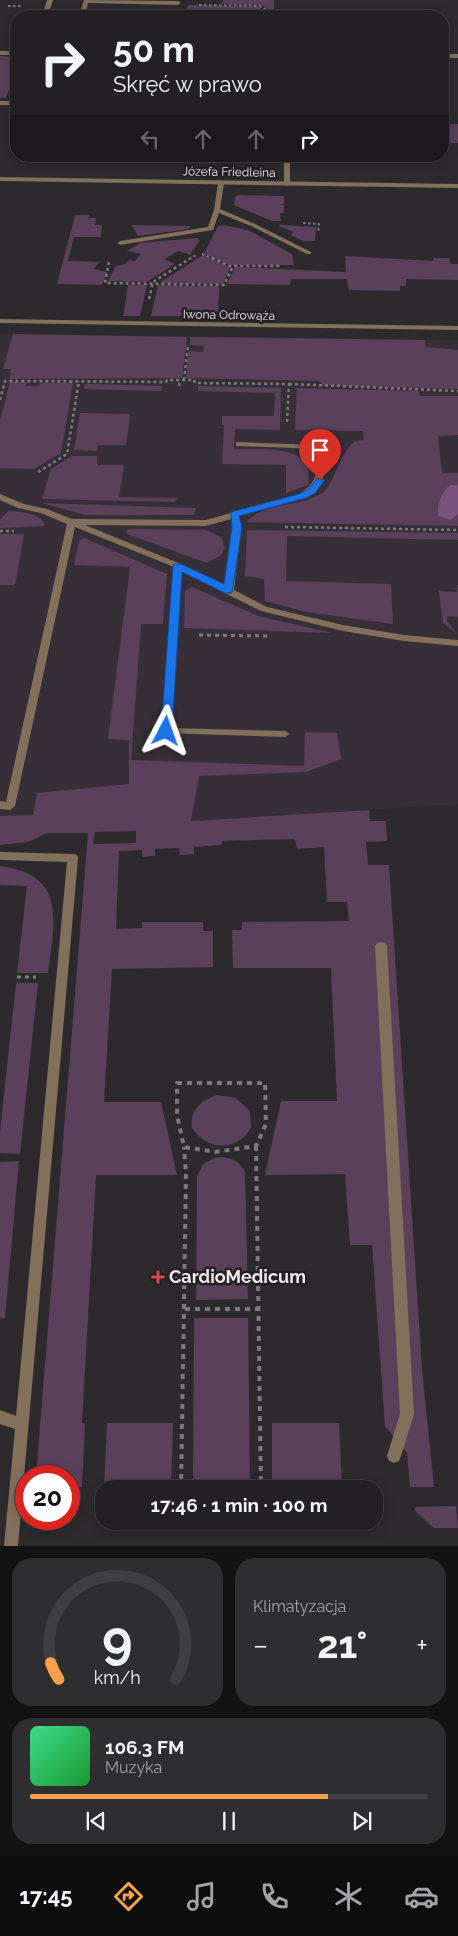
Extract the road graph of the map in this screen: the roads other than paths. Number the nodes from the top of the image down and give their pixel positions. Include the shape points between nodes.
1 (178, 3) road end
2 (84, 10) edge
3 (287, 162) edge
4 (0, 179) edge
5 (221, 183) junction
6 (287, 184) junction
7 (458, 186) edge
8 (218, 210) junction
9 (120, 243) dead end
10 (309, 253) road end
11 (0, 322) edge
12 (458, 328) edge
13 (239, 444) dead end
14 (0, 497) edge
15 (234, 514) junction
16 (72, 522) junction
17 (178, 566) junction
18 (229, 590) junction
19 (458, 643) edge
20 (285, 734) dead end
21 (0, 805) edge
22 (0, 856) edge
23 (381, 946) dead end
24 (0, 1418) edge
25 (21, 1424) junction
26 (394, 1456) dead end
27 (11, 1546) edge

1 - 2 street via 86,1
3 - 6 street
4 - 5 street, Józefa Friedleina
5 - 6 street, Józefa Friedleina
5 - 8 street
6 - 7 street, Józefa Friedleina
8 - 9 street via 211,229
8 - 10 street
11 - 12 street, Iwona Odrowąża
13 - 15 street via 322,447 320,480 312,491 302,496
14 - 16 street
15 - 16 street via 206,523
15 - 18 street via 237,527
16 - 17 street
16 - 21 street via 10,806
17 - 18 street
17 - 20 street via 166,731
18 - 19 street via 264,609 304,620 388,636
22 - 25 street via 73,858
23 - 26 street via 407,1414
24 - 25 street
25 - 27 street

